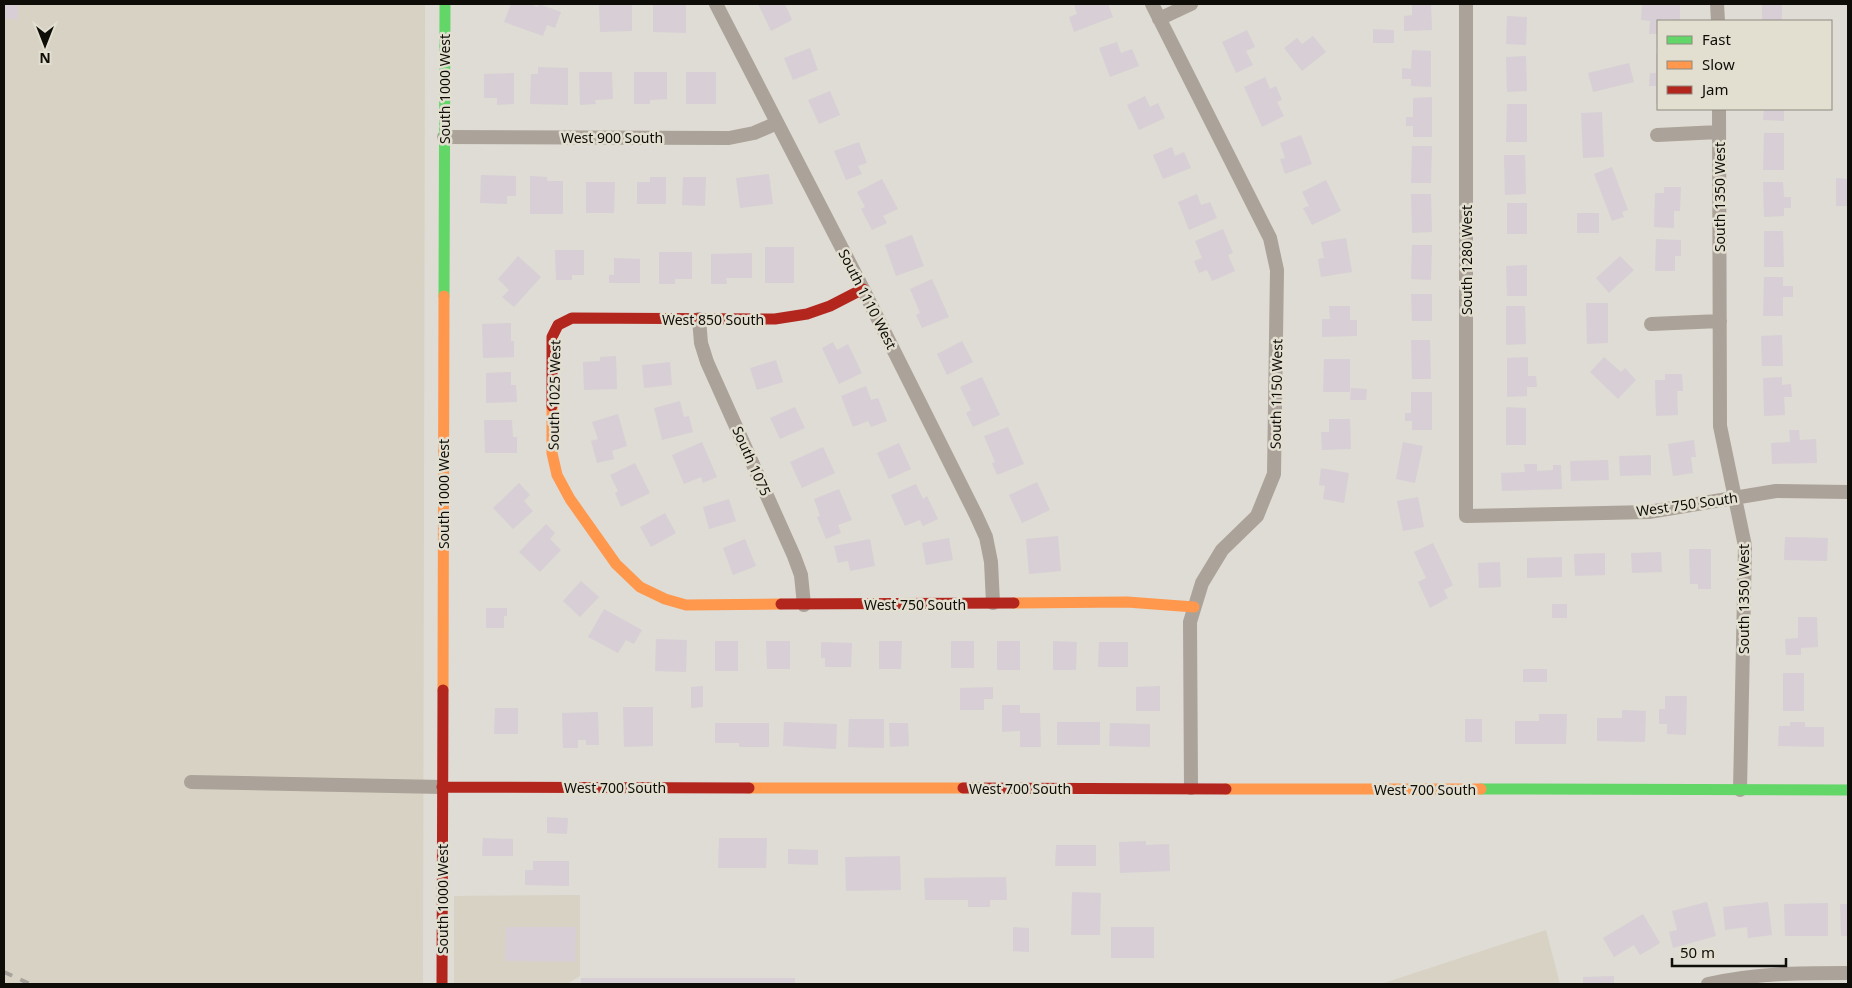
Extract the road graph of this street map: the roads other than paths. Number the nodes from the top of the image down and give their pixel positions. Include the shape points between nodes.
1 (445, 4) edge
2 (716, 4) edge
3 (1152, 4) edge
4 (1192, 4) edge
5 (1466, 4) edge
6 (1717, 4) edge
7 (1159, 19) junction
8 (1718, 20) edge
9 (1719, 110) edge
10 (777, 122) junction
11 (1719, 132) junction
12 (1657, 135) dead end
13 (444, 137) junction
14 (863, 288) junction
15 (699, 318) junction
16 (1720, 321) junction
17 (1651, 324) dead end
18 (558, 325) joint
19 (1848, 492) edge
20 (1735, 498) junction
21 (1466, 516) joint
22 (640, 587) joint
23 (993, 603) junction
24 (804, 604) junction
25 (1194, 607) junction
26 (191, 782) dead end
27 (442, 787) junction
28 (1190, 788) junction
29 (1740, 790) junction
30 (1848, 790) edge
31 (1848, 973) edge
32 (442, 984) edge
33 (1708, 984) edge

1 - 13 street, South 1000 West
2 - 10 street, South 1110 West
3 - 7 street, South 1150 West
4 - 7 street
5 - 21 street, South 1280 West
6 - 8 street
7 - 25 street, South 1150 West via 1270,238 1278,270 1274,474 1257,516 1222,550 1202,583
9 - 11 street, South 1350 West
10 - 13 street, West 900 South via 754,133 729,138
10 - 14 street, South 1110 West
11 - 12 street, South 1350 West
11 - 16 street, South 1350 West
13 - 27 street, South 1000 West
14 - 15 street, West 850 South via 807,314 775,319
14 - 23 street, South 1110 West via 986,536
15 - 18 street, West 850 South via 572,318
15 - 24 street, South 1075 via 701,343 707,362 794,556 801,575
16 - 17 street
16 - 20 street, South 1350 West via 1720,426
18 - 22 street, South 1025 West via 552,338 552,453 557,475 570,500 616,564
19 - 20 street, West 750 South via 1776,491
20 - 21 street, West 750 South via 1648,512
20 - 29 street, South 1350 West via 1745,546
22 - 24 street, West 750 South via 686,605
23 - 24 street, West 750 South
23 - 25 street, West 750 South via 1127,602
25 - 28 street, South 1150 West via 1190,622
26 - 27 street, West 700 South
27 - 28 street, West 700 South
27 - 32 street, South 1000 West
28 - 29 street, West 700 South
29 - 30 street, West 700 South
31 - 33 street via 1750,976

